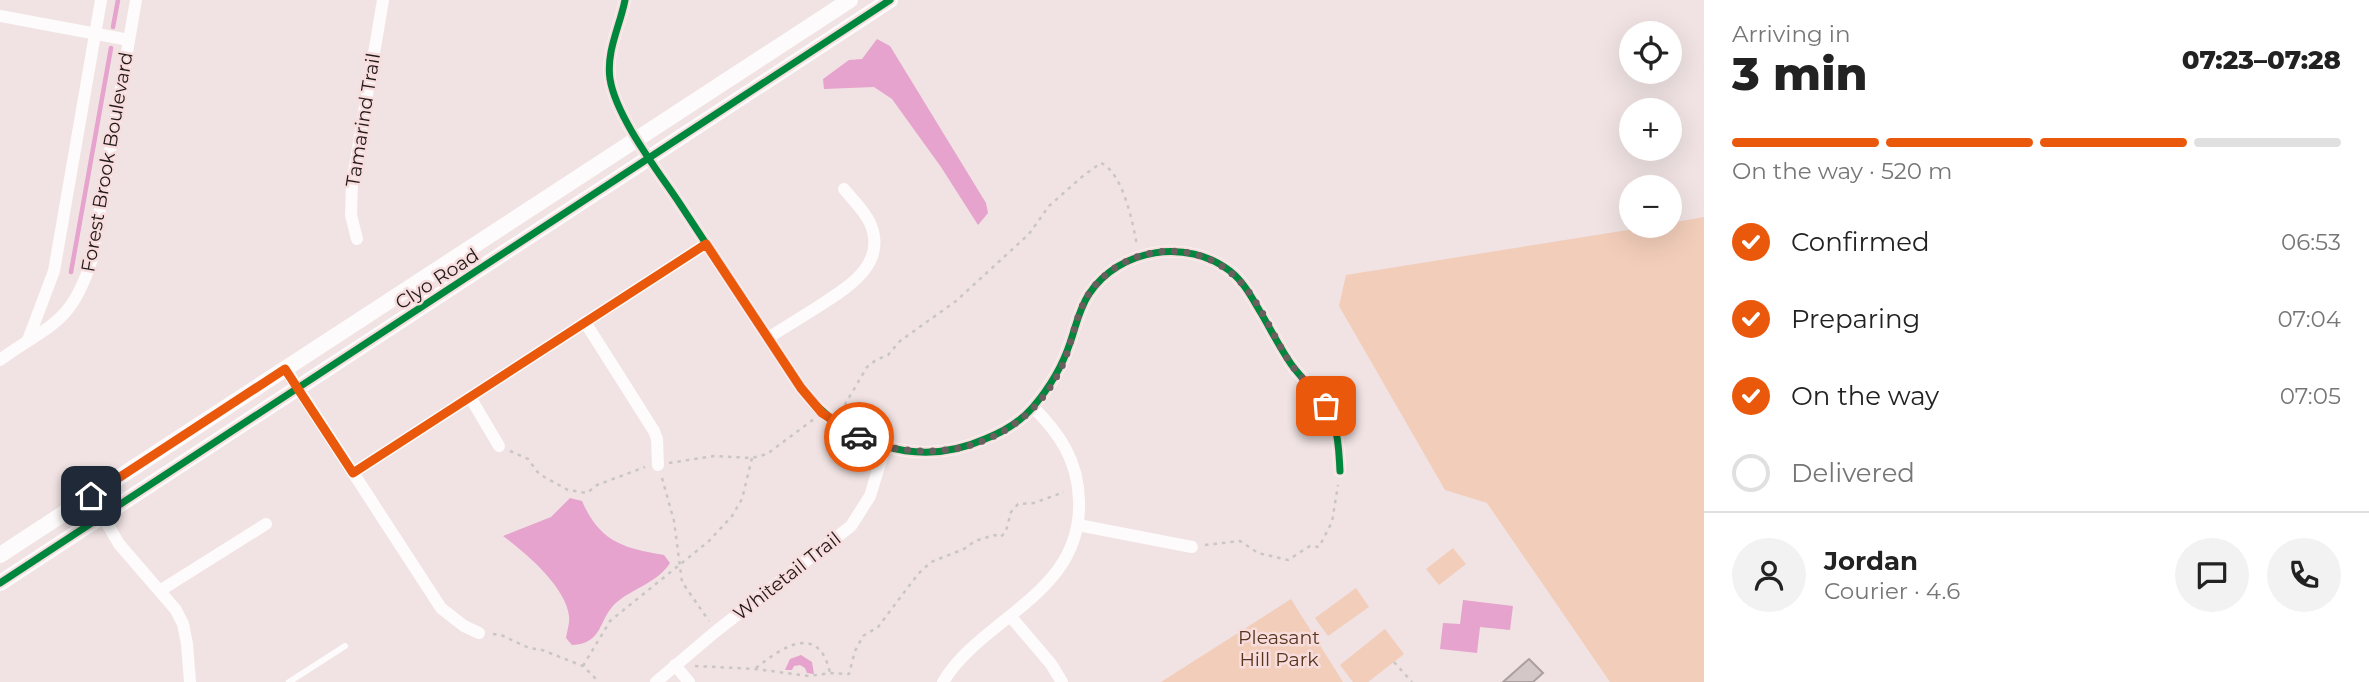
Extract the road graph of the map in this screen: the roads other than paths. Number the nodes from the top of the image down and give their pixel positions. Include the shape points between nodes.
1 (101, 0) edge
2 (136, 0) edge
3 (383, 0) edge
4 (625, 0) edge
5 (850, 0) edge
6 (890, 0) edge
7 (0, 16) edge
8 (95, 33) junction
9 (129, 40) junction
10 (637, 137) junction
11 (650, 159) junction
12 (844, 190) dead end
13 (357, 239) dead end
14 (706, 244) junction
15 (585, 323) junction
16 (768, 338) junction
17 (28, 340) junction
18 (0, 360) edge
19 (285, 369) junction
20 (298, 388) junction
21 (470, 397) junction
22 (1033, 407) junction
23 (499, 446) road end
24 (885, 447) junction
25 (658, 465) road end
26 (1340, 471) road end
27 (353, 473) junction
28 (91, 496) junction
29 (102, 515) junction
30 (266, 524) dead end
31 (1078, 525) junction
32 (1192, 547) road end
33 (0, 555) edge
34 (0, 583) edge
35 (161, 590) junction
36 (1011, 617) junction
37 (479, 633) road end
38 (345, 646) dead end
39 (675, 665) junction
40 (187, 679) edge
41 (289, 682) edge
42 (656, 682) edge
43 (689, 682) edge
44 (943, 682) edge
45 (1062, 682) edge

1 - 8 street, Forest Brook Boulevard
2 - 9 street, Forest Brook Boulevard
3 - 13 street, Tamarind Trail via 352,184 351,215
4 - 10 street via 611,51 610,74 614,95
5 - 10 street, Clyo Road
6 - 11 street, Clyo Road
7 - 8 street
8 - 9 street
8 - 17 street, Forest Brook Boulevard via 54,271
9 - 17 street, Forest Brook Boulevard via 83,286 62,318
10 - 11 street
10 - 19 street, Clyo Road
11 - 14 street
11 - 20 street, Clyo Road
12 - 16 street via 862,209 874,232 870,264 852,285
14 - 15 street
14 - 16 street
15 - 21 street
15 - 25 street via 654,431
16 - 24 street via 822,413 860,438
17 - 18 street, Forest Brook Boulevard
19 - 20 street
19 - 28 street, Clyo Road
20 - 27 street
20 - 29 street, Clyo Road
21 - 23 street
21 - 27 street
22 - 24 street via 998,433 972,445 927,453
22 - 26 street via 1061,367 1082,305 1113,269 1159,251 1191,253 1220,265 1243,284 1290,362 1326,406 1337,434
22 - 31 street via 1054,429 1074,467
24 - 39 street, Whitetail Trail via 870,496 851,526
27 - 37 street via 442,608
28 - 29 street
28 - 33 street, Clyo Road
29 - 34 street, Clyo Road
29 - 35 street via 127,554
30 - 35 street
31 - 32 street
31 - 36 street via 1052,579
35 - 40 street via 183,624
36 - 44 street via 960,660
36 - 45 street
38 - 41 lane
39 - 42 street, Whitetail Trail
39 - 43 street

